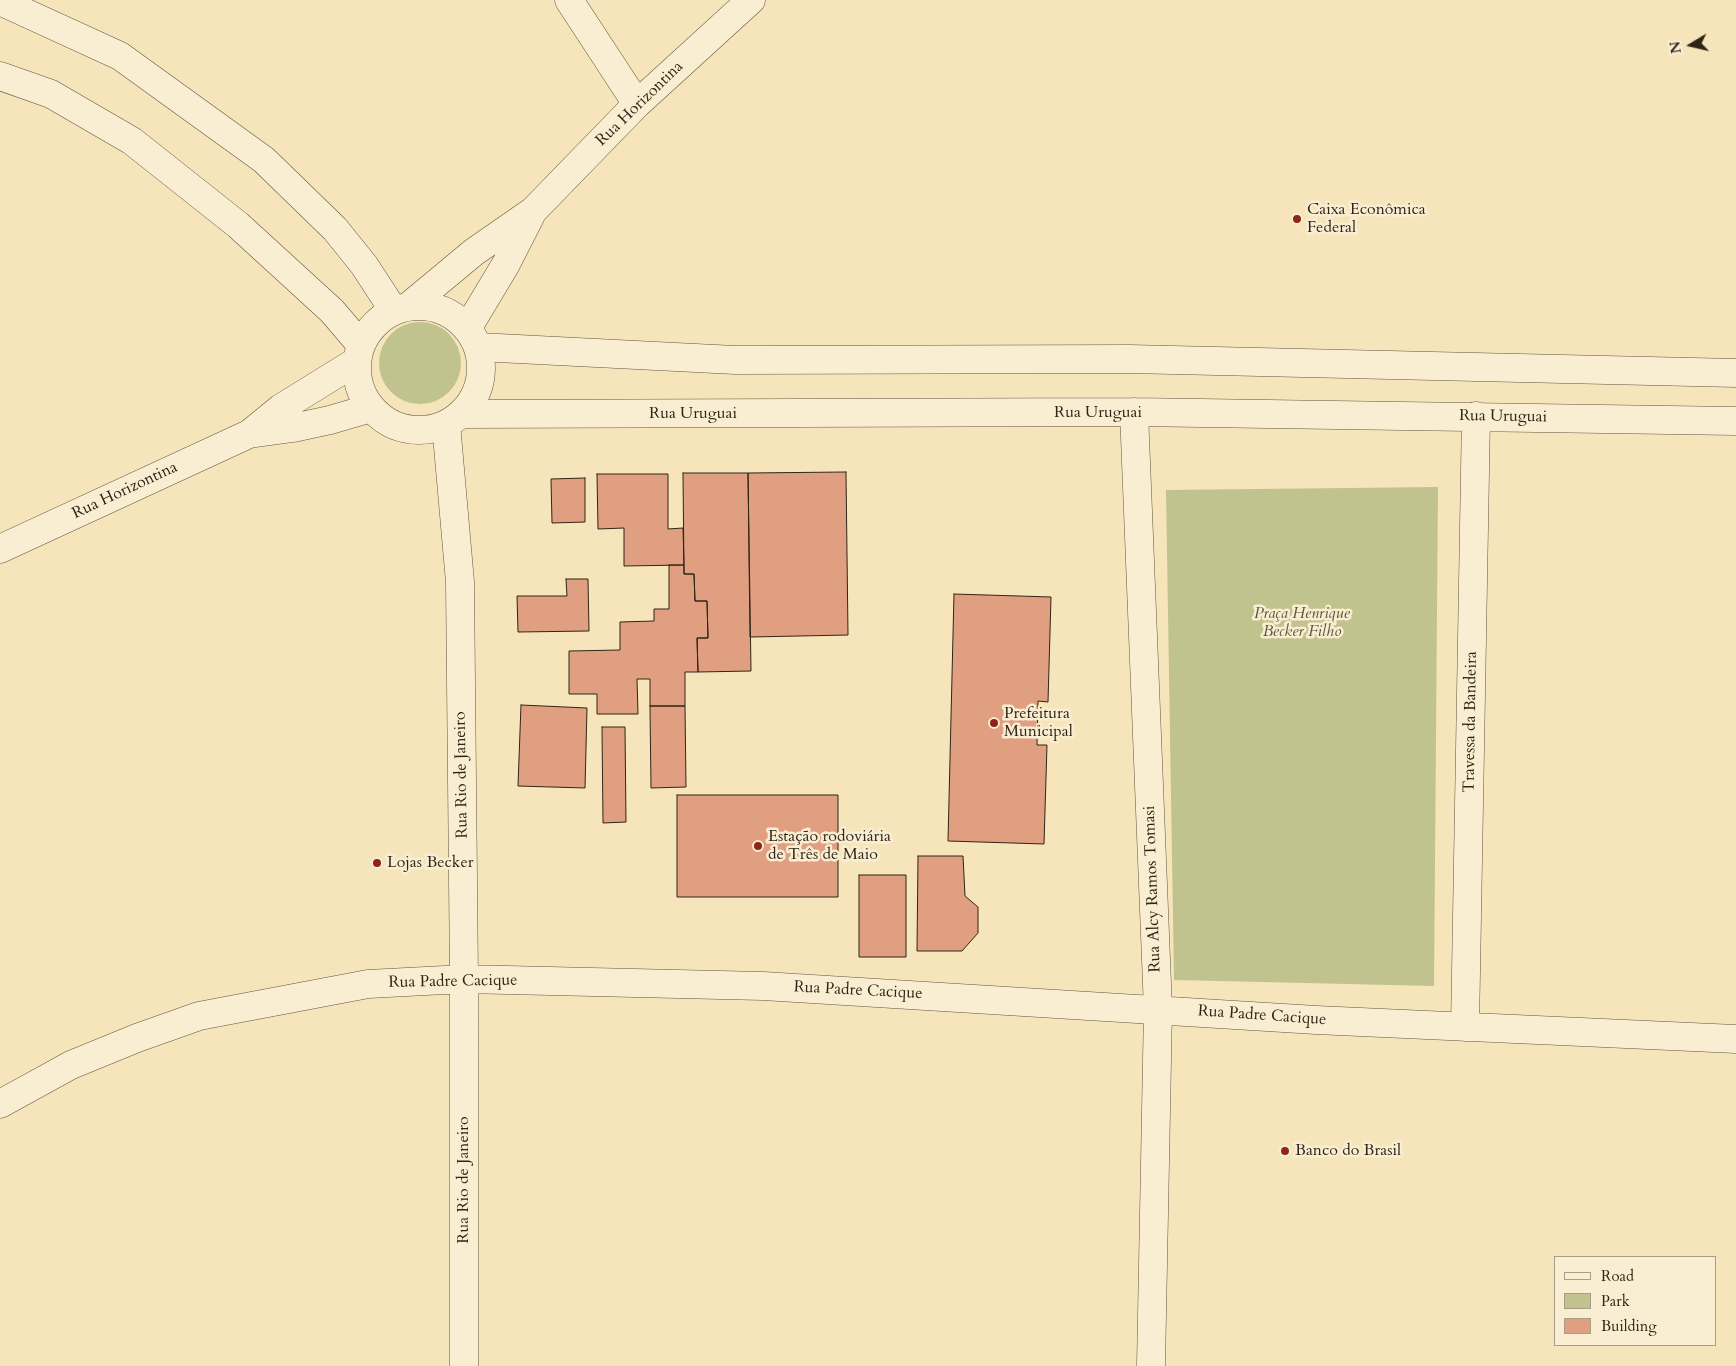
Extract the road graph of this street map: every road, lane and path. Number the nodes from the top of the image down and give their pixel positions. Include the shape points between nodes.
1 (569, 0) edge
2 (751, 0) edge
3 (0, 1) edge
4 (0, 76) edge
5 (637, 104) junction
6 (533, 211) junction
7 (402, 308) junction
8 (472, 338) junction
9 (359, 353) junction
10 (1736, 373) edge
11 (371, 408) junction
12 (1134, 412) junction
13 (1476, 416) junction
14 (453, 419) junction
15 (1736, 421) edge
16 (249, 434) junction
17 (0, 549) edge
18 (464, 979) junction
19 (1158, 1009) junction
20 (1465, 1027) junction
21 (1736, 1038) edge
22 (0, 1104) edge
23 (464, 1366) edge
24 (1151, 1366) edge

1 - 5 street
2 - 5 street, Rua Horizontina
3 - 7 street via 120,56 264,160 335,229
4 - 9 street via 51,94 132,140 238,225 332,310
5 - 6 street, Rua Horizontina
6 - 7 street, Rua Horizontina
6 - 8 street, Rua Horizontina
7 - 8 street via 431,307 445,312
7 - 9 street via 380,319 369,331
8 - 10 street via 735,360 1129,359
8 - 14 street via 481,363 478,385 472,401
9 - 11 street via 358,378
9 - 16 street, Rua Horizontina
11 - 14 street via 382,419 413,430 429,430
11 - 16 street, Rua Horizontina via 293,428
12 - 13 street, Rua Uruguai
12 - 14 street, Rua Uruguai
12 - 19 street, Rua Alcy Ramos Tomasi
13 - 15 street, Rua Uruguai
13 - 20 street, Travessa da Bandeira
14 - 18 street, Rua Rio de Janeiro via 460,582
16 - 17 street, Rua Horizontina
18 - 19 street, Rua Padre Cacique via 763,986
18 - 22 street, Rua Padre Cacique via 368,984 199,1016 72,1065
18 - 23 street, Rua Rio de Janeiro
19 - 20 street, Rua Padre Cacique
19 - 24 street, Rua Alcy Ramos Tomasi
20 - 21 street, Rua Padre Cacique

